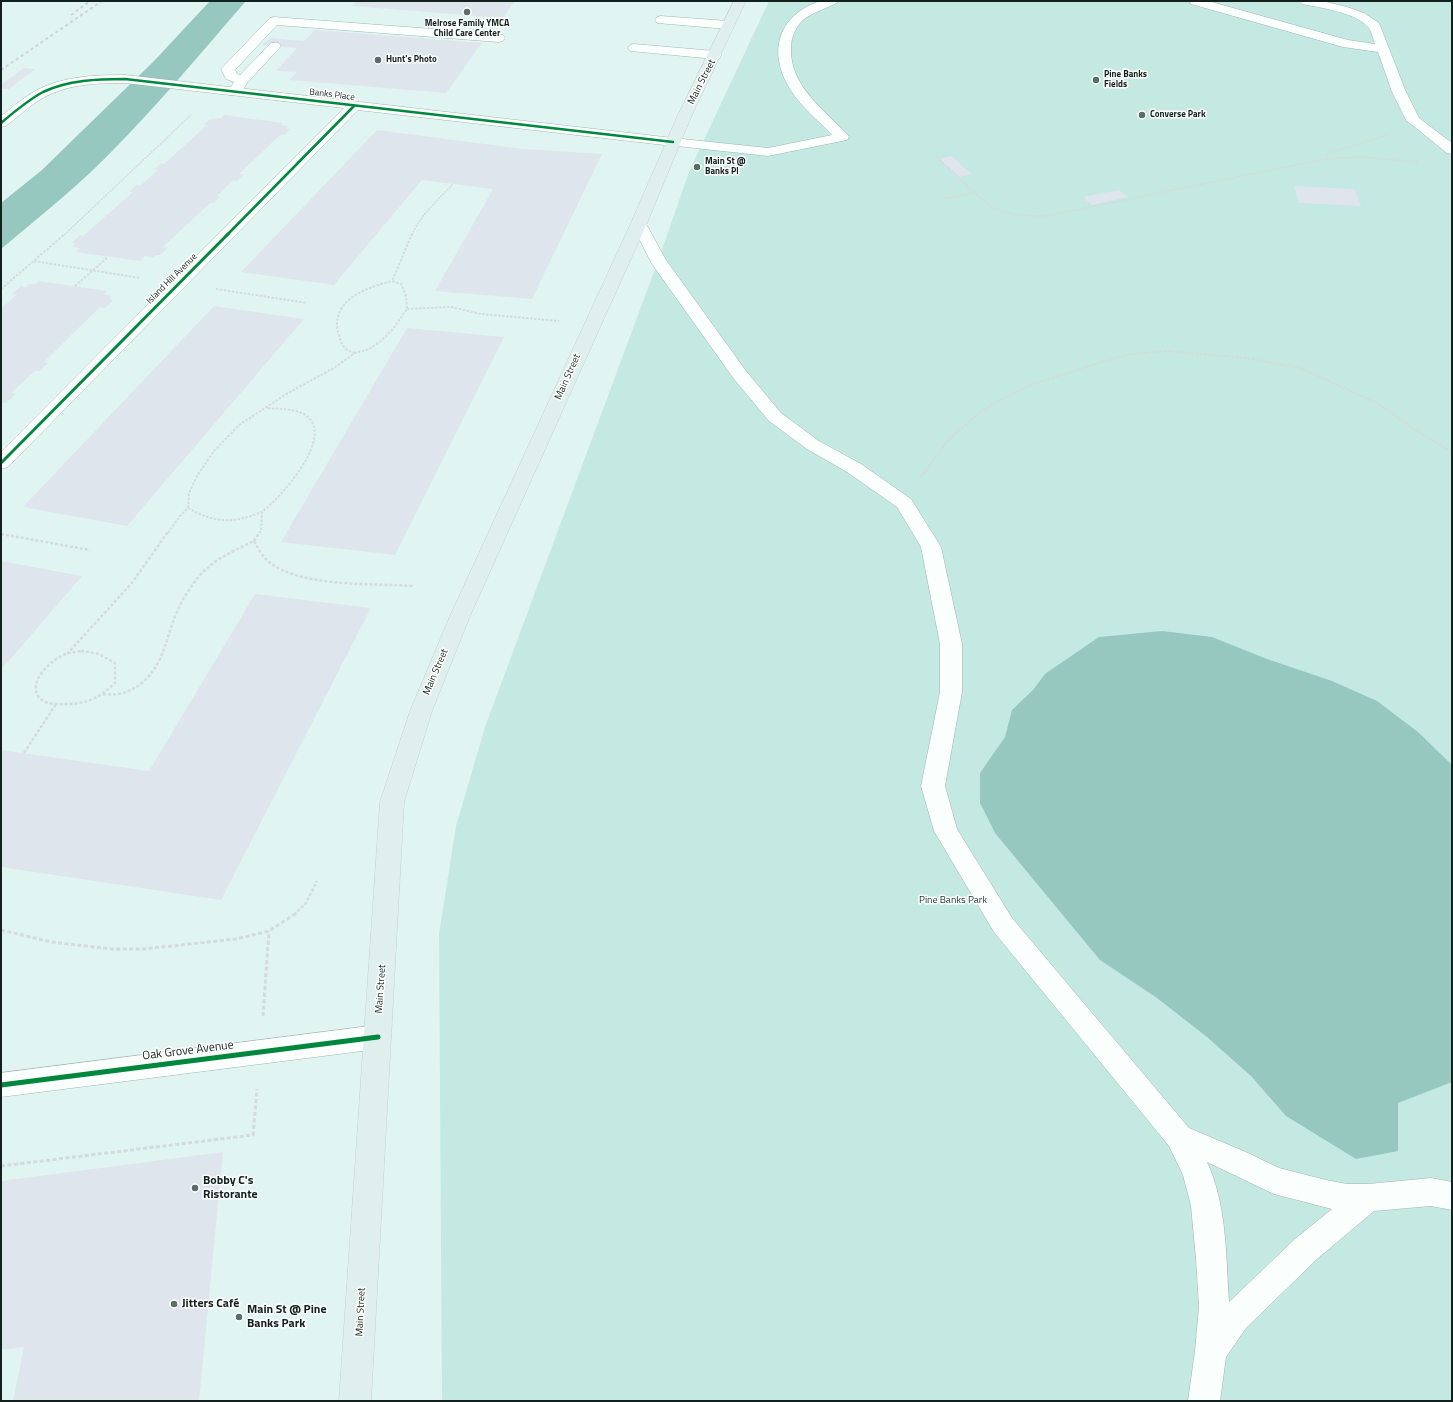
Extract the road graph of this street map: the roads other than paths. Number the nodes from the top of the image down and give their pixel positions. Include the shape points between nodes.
1 (740, 1) edge
2 (833, 1) edge
3 (1195, 1) edge
4 (1306, 1) edge
5 (661, 20) dead end
6 (728, 24) junction
7 (499, 38) dead end
8 (275, 46) dead end
9 (634, 48) dead end
10 (1384, 49) junction
11 (715, 55) junction
12 (233, 87) junction
13 (354, 106) junction
14 (1, 123) edge
15 (673, 142) junction
16 (1452, 150) edge
17 (639, 223) junction
18 (1, 463) edge
19 (378, 1037) junction
20 (1, 1085) edge
21 (1179, 1137) junction
22 (1452, 1196) edge
23 (1368, 1198) junction
24 (1211, 1351) junction
25 (355, 1401) edge
26 (1204, 1401) edge

1 - 6 main road, Main Street
2 - 15 street, Banks Place via 812,8 792,26 786,41 785,59 788,73 803,97 842,137 768,152
3 - 10 street via 1340,42
4 - 10 street via 1354,13 1369,20 1377,29
5 - 6 street
6 - 11 main road, Main Street
7 - 12 street via 274,21 228,69
8 - 12 street
9 - 11 street
10 - 16 street via 1399,92 1413,120
11 - 15 main road, Main Street
12 - 13 street, Banks Place
12 - 14 street, Banks Place via 189,86 125,79 79,81 33,98
13 - 15 street, Banks Place
13 - 18 street, Island Hill Avenue
15 - 17 main road, Main Street
17 - 19 main road, Main Street via 457,623 431,683 411,740 392,802
17 - 21 street via 658,261 740,375 775,416 813,445 854,468 904,503 931,547 950,644 951,692 934,786 946,831 1003,925
19 - 20 street, Oak Grove Avenue
19 - 25 main road, Main Street
21 - 23 street via 1274,1180 1326,1194
21 - 24 street via 1197,1173 1206,1206 1214,1307
22 - 23 street via 1430,1192
23 - 24 street via 1306,1249 1261,1291 1235,1317
24 - 26 street

